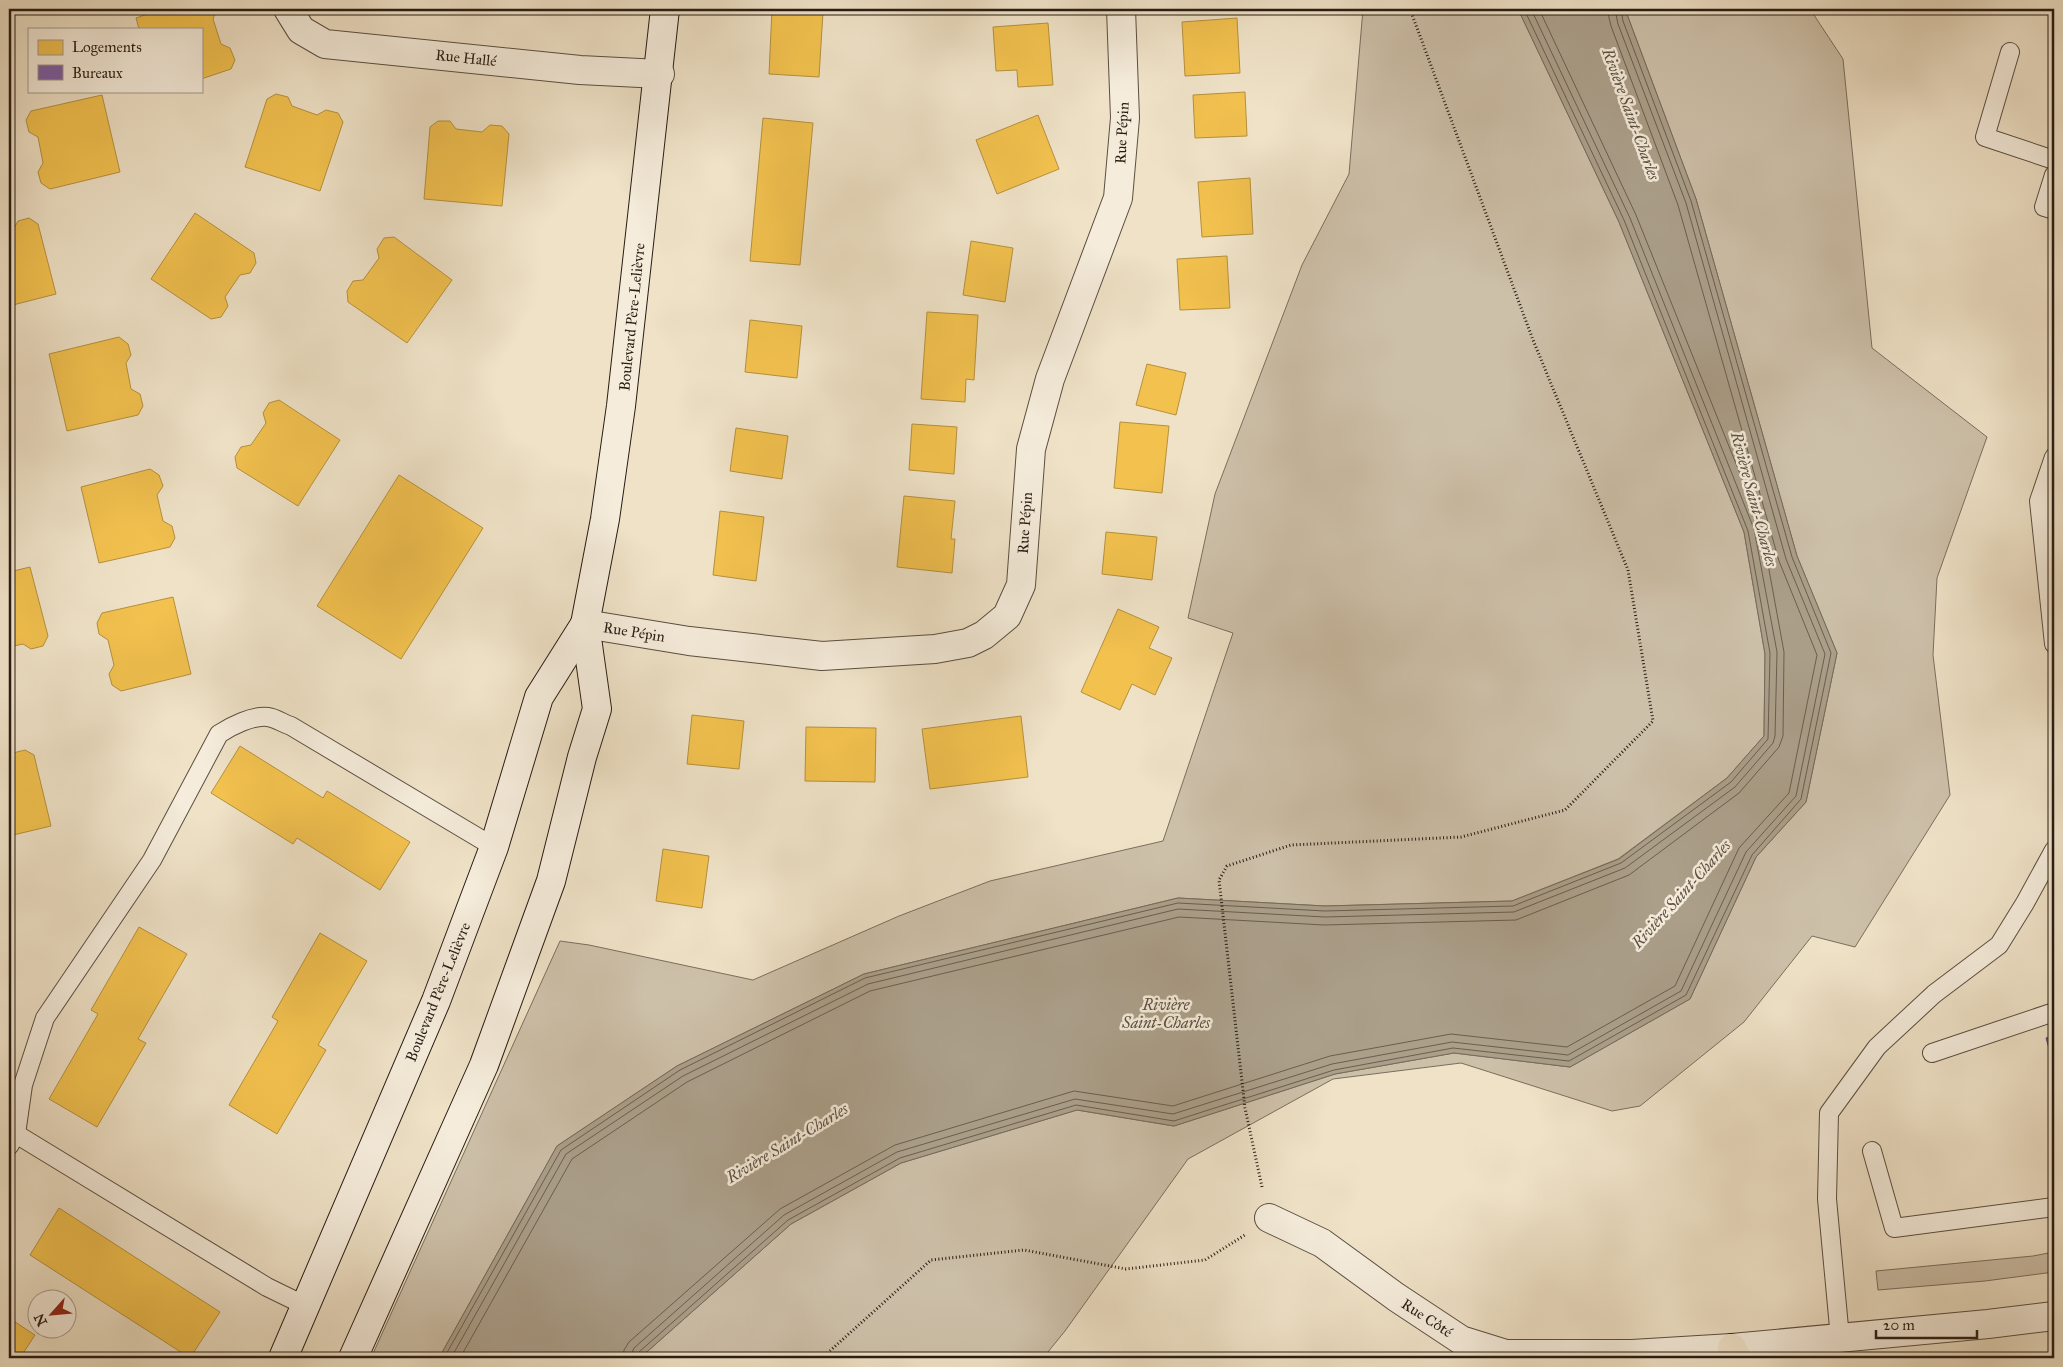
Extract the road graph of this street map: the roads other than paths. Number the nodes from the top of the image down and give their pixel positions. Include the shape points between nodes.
1 (288, 9) edge
2 (665, 9) edge
3 (1121, 9) edge
4 (2010, 52) dead end
5 (660, 74) junction
6 (2054, 160) edge
7 (2054, 175) edge
8 (2054, 210) edge
9 (2054, 457) edge
10 (2048, 543) edge
11 (585, 624) junction
12 (2054, 644) edge
13 (494, 847) junction
14 (2053, 855) edge
15 (2054, 1012) edge
16 (1932, 1053) dead end
17 (13, 1140) edge
18 (1872, 1151) dead end
19 (2054, 1208) edge
20 (1269, 1218) road end
21 (306, 1306) junction
22 (2054, 1316) edge
23 (1840, 1338) junction
24 (1732, 1355) edge
25 (284, 1358) edge
26 (354, 1358) edge

1 - 5 street, Rue Hallé via 301,30 325,44 580,70
2 - 5 street, Boulevard Père-Lelièvre
3 - 11 street, Rue Pépin via 1125,118 1118,198 1050,379 1031,449 1021,584 1007,616 968,643 936,649 822,656 689,641
4 - 6 lane via 1985,137
5 - 11 street, Boulevard Père-Lelièvre via 622,406
7 - 8 lane via 2044,206
9 - 10 lane via 2039,501
10 - 12 lane
11 - 13 street, Boulevard Père-Lelièvre via 539,697
11 - 26 street, Boulevard Père-Lelièvre via 597,709 551,881 484,1065
13 - 17 lane via 291,726 268,717 230,726 219,734 152,860 45,1018 23,1085
13 - 21 street, Boulevard Père-Lelièvre via 436,1001
14 - 23 lane via 1999,945 1934,994 1877,1048 1829,1113 1827,1199
15 - 16 lane
17 - 21 lane
18 - 19 lane via 1894,1228
20 - 24 street, Rue Côté via 1322,1243 1461,1340 1506,1354
21 - 25 street, Boulevard Père-Lelièvre
22 - 23 street, Rue Côté
23 - 24 street, Rue Côté

